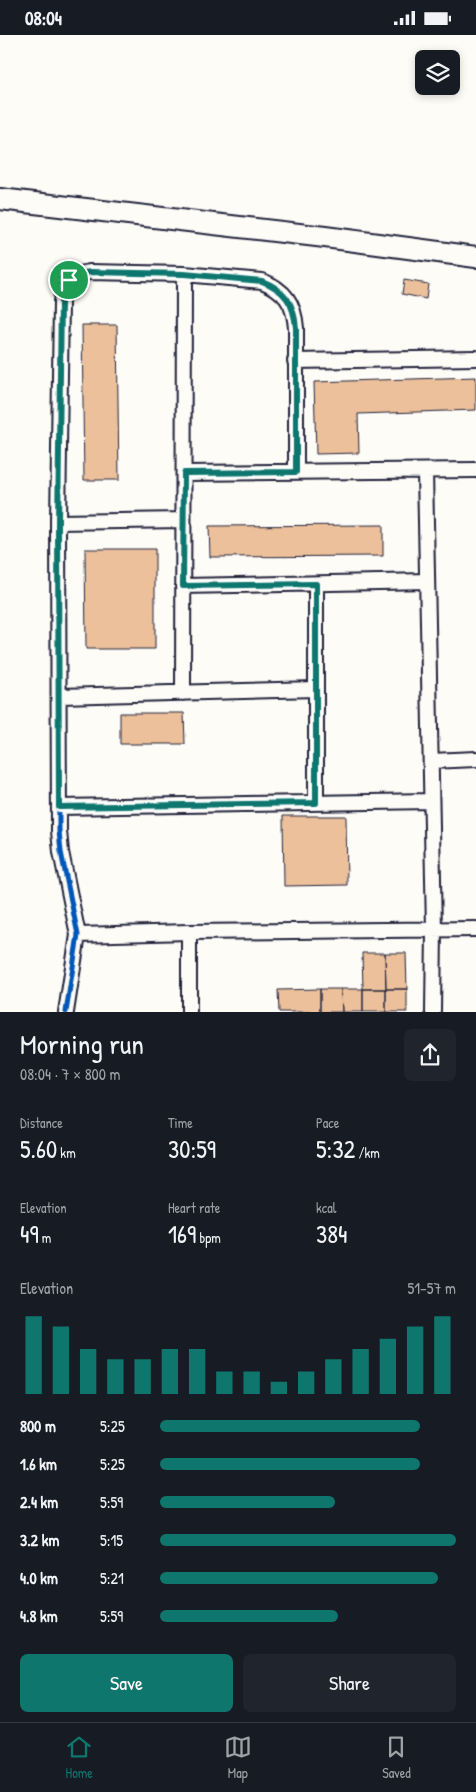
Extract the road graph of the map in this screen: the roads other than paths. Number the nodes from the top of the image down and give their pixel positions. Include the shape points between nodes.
1 (0, 199) edge
2 (476, 257) edge
3 (184, 274) junction
4 (476, 358) edge
5 (295, 361) junction
6 (476, 470) edge
7 (425, 471) junction
8 (296, 472) junction
9 (184, 473) junction
10 (183, 520) junction
11 (58, 522) junction
12 (428, 581) junction
13 (316, 584) junction
14 (183, 586) junction
15 (316, 689) junction
16 (183, 693) junction
17 (60, 696) junction
18 (476, 759) edge
19 (430, 761) junction
20 (431, 801) junction
21 (316, 803) junction
22 (59, 807) junction
23 (476, 929) edge
24 (434, 930) junction
25 (189, 932) junction
26 (78, 935) junction
27 (66, 1012) edge
28 (189, 1012) edge
29 (433, 1012) edge

1 - 2 main road
3 - 5 street via 262,281 278,289 291,303 295,315
3 - 9 street
3 - 11 street via 90,272 75,275 65,287 61,301
4 - 5 street
5 - 8 street
6 - 7 street
7 - 8 street
7 - 12 street
8 - 9 street
9 - 10 street
10 - 11 street
10 - 14 street
11 - 17 street
12 - 13 street
12 - 19 street
13 - 14 street
13 - 15 street
14 - 16 street
15 - 16 street
15 - 21 street
16 - 17 street
17 - 22 street
18 - 19 street
19 - 20 street
20 - 21 street
20 - 24 street
21 - 22 street
22 - 26 street via 61,852
23 - 24 street
24 - 25 street
24 - 29 street
25 - 26 street
25 - 28 street
26 - 27 street

